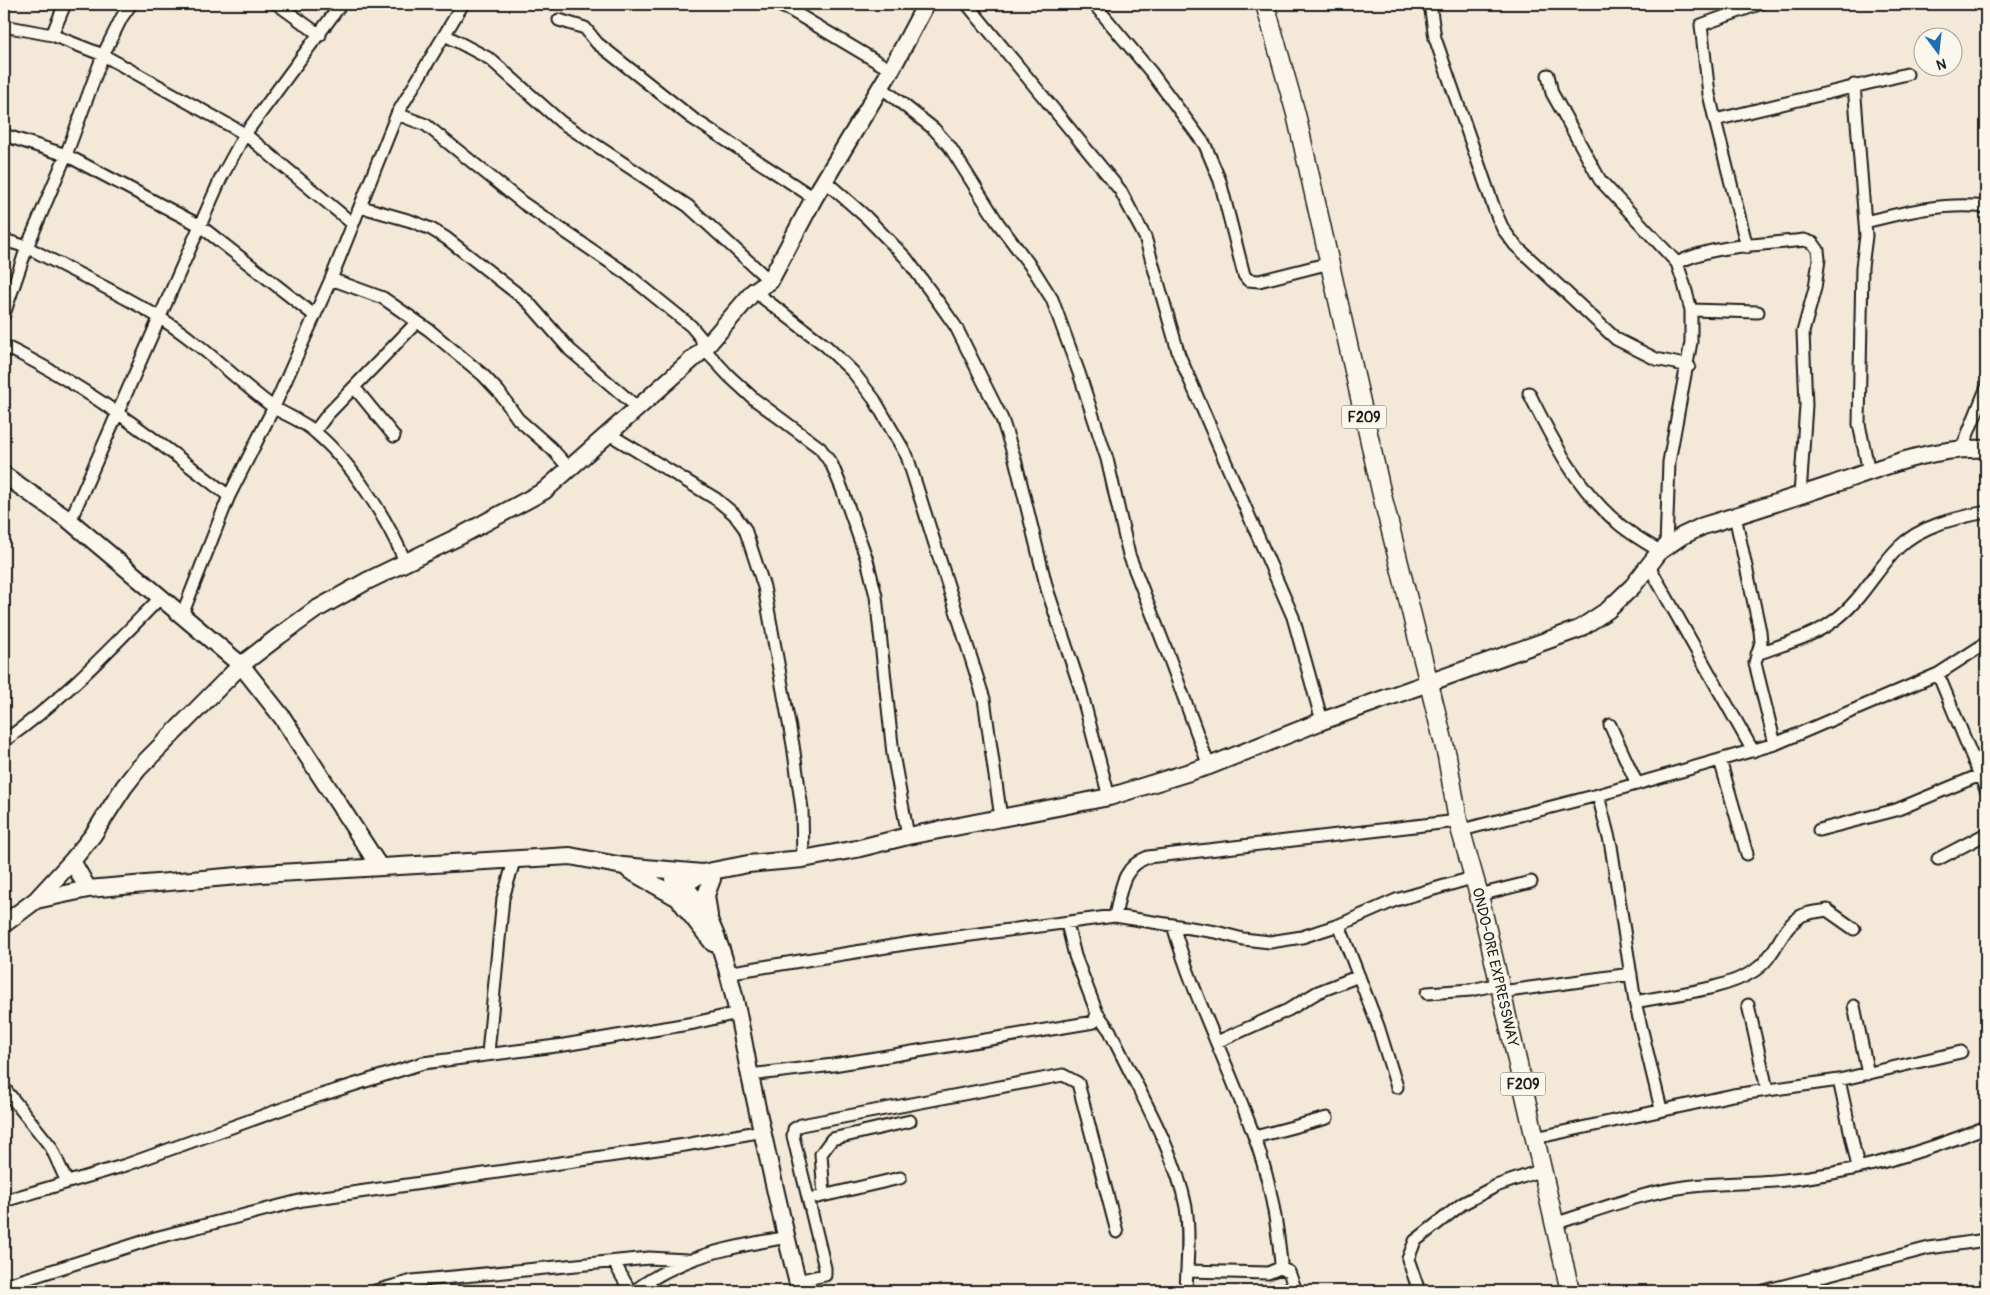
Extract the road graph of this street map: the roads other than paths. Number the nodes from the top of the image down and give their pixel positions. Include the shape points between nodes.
1 (65, 4) edge
2 (132, 4) edge
3 (277, 4) edge
4 (342, 4) edge
5 (463, 4) edge
6 (776, 4) edge
7 (926, 4) edge
8 (967, 4) edge
9 (1094, 4) edge
10 (1265, 4) edge
11 (1430, 4) edge
12 (1758, 4) edge
13 (559, 20) dead end
14 (4, 26) edge
15 (52, 35) junction
16 (320, 35) junction
17 (445, 36) junction
18 (103, 56) junction
19 (892, 70) junction
20 (1907, 74) dead end
21 (1548, 75) dead end
22 (1854, 85) junction
23 (881, 87) junction
24 (397, 114) junction
25 (1715, 120) junction
26 (245, 134) junction
27 (4, 135) edge
28 (66, 155) junction
29 (824, 180) junction
30 (814, 198) junction
31 (362, 207) junction
32 (1986, 207) edge
33 (1866, 222) junction
34 (353, 224) junction
35 (199, 225) junction
36 (4, 240) edge
37 (27, 247) junction
38 (1747, 247) junction
39 (1330, 263) junction
40 (1677, 263) junction
41 (331, 279) junction
42 (770, 281) junction
43 (754, 291) junction
44 (1691, 310) junction
45 (1758, 312) dead end
46 (4, 314) edge
47 (314, 316) junction
48 (161, 318) junction
49 (416, 323) junction
50 (4, 346) edge
51 (704, 349) junction
52 (1689, 366) junction
53 (354, 387) junction
54 (1986, 389) edge
55 (1529, 392) dead end
56 (274, 407) junction
57 (638, 408) junction
58 (117, 410) junction
59 (315, 431) junction
60 (609, 434) junction
61 (394, 436) dead end
62 (1962, 448) junction
63 (1986, 449) edge
64 (570, 469) junction
65 (1869, 472) junction
66 (4, 475) edge
67 (229, 496) junction
68 (1800, 496) junction
69 (1986, 512) edge
70 (1735, 516) junction
71 (70, 521) junction
72 (1663, 549) junction
73 (405, 561) junction
74 (1649, 566) junction
75 (161, 597) junction
76 (182, 615) junction
77 (1986, 643) edge
78 (1757, 654) junction
79 (241, 665) junction
80 (1938, 674) junction
81 (1428, 682) junction
82 (1322, 721) junction
83 (1610, 725) dead end
84 (4, 740) edge
85 (1776, 744) junction
86 (1753, 751) junction
87 (1986, 756) edge
88 (1720, 760) junction
89 (1974, 762) junction
90 (1209, 766) junction
91 (1980, 775) junction
92 (1637, 784) junction
93 (1986, 790) edge
94 (1598, 795) junction
95 (1108, 796) junction
96 (1001, 818) junction
97 (1460, 825) junction
98 (1819, 830) dead end
99 (1986, 834) edge
100 (908, 836) junction
101 (1747, 854) dead end
102 (516, 858) junction
103 (803, 859) junction
104 (1938, 859) dead end
105 (72, 861) junction
106 (378, 866) junction
107 (623, 866) junction
108 (645, 868) junction
109 (707, 876) junction
110 (1472, 878) junction
111 (1531, 882) dead end
112 (88, 889) junction
113 (680, 892) junction
114 (1479, 895) junction
115 (36, 900) junction
116 (1115, 916) junction
117 (710, 920) junction
118 (1067, 922) junction
119 (4, 924) edge
120 (1173, 925) junction
121 (1339, 925) junction
122 (1854, 929) dead end
123 (722, 954) junction
124 (726, 973) junction
125 (1631, 974) junction
126 (1359, 976) junction
127 (1500, 988) junction
128 (1427, 993) dead end
129 (1635, 1002) junction
130 (1748, 1005) dead end
131 (1854, 1006) dead end
132 (738, 1013) junction
133 (1097, 1013) junction
134 (1217, 1042) junction
135 (1960, 1052) dead end
136 (488, 1053) junction
137 (1868, 1074) junction
138 (750, 1075) junction
139 (1839, 1080) junction
140 (1397, 1087) dead end
141 (4, 1088) edge
142 (1767, 1089) junction
143 (1661, 1109) junction
144 (1327, 1118) dead end
145 (910, 1121) dead end
146 (1986, 1127) edge
147 (763, 1132) junction
148 (1255, 1137) junction
149 (1535, 1138) junction
150 (1858, 1167) junction
151 (1542, 1170) junction
152 (900, 1178) dead end
153 (67, 1182) junction
154 (824, 1195) junction
155 (808, 1199) junction
156 (4, 1201) edge
157 (1554, 1224) junction
158 (1117, 1232) dead end
159 (786, 1237) junction
160 (1986, 1240) edge
161 (687, 1260) junction
162 (614, 1262) junction
163 (1280, 1268) junction
164 (1186, 1271) junction
165 (1814, 1277) junction
166 (4, 1286) edge
167 (799, 1286) edge
168 (375, 1291) edge
169 (632, 1291) edge
170 (1186, 1291) edge
171 (1296, 1291) edge
172 (1418, 1291) edge
173 (1570, 1291) edge
174 (1764, 1291) edge
175 (1818, 1291) edge

1 - 15 street
2 - 18 street
3 - 16 street
4 - 16 street
5 - 17 street
6 - 19 street
7 - 19 street
8 - 82 street via 1120,190 1139,223 1152,257 1179,354 1293,617
9 - 39 street via 1151,72 1205,145 1220,181 1248,280 1259,281
10 - 39 main road, F209 via 1294,105
11 - 52 street via 1435,38 1495,211 1515,245 1616,338 1643,353
12 - 25 street via 1701,25
13 - 30 street via 584,28 597,43 692,118
14 - 15 street
15 - 18 street
16 - 26 street
17 - 24 street
17 - 42 street via 490,59 568,128 688,206
18 - 26 street
18 - 28 street
19 - 23 street
20 - 22 street
21 - 40 street via 1556,101 1600,180
22 - 25 street
22 - 33 street
23 - 29 street
23 - 90 street via 934,129 950,147 1052,299 1107,459 1128,555
24 - 31 street
24 - 51 street via 426,125 523,203 627,274 691,326 701,338
25 - 38 street
26 - 34 street
26 - 35 street
27 - 28 street
28 - 35 street
28 - 37 street
29 - 30 street
29 - 95 street via 906,258 939,302 956,328 1002,419 1047,589 1080,687
30 - 42 street
31 - 34 street
31 - 57 street via 411,221 446,238 528,302 570,350
32 - 33 street via 1946,206 1896,213
33 - 65 street via 1859,424
34 - 41 street
35 - 47 street
35 - 48 street
36 - 37 street
37 - 46 street
37 - 48 street
38 - 40 street via 1716,249
38 - 68 street via 1804,240 1813,243 1818,250 1818,270 1803,332 1806,405
39 - 81 main road, F209
40 - 44 street
41 - 47 street
41 - 49 street via 383,298
42 - 43 street
43 - 51 street
43 - 96 street via 826,346 853,372 874,399 907,456 984,699
44 - 45 street
44 - 52 street
47 - 56 street
48 - 56 street
48 - 58 street
49 - 53 street
49 - 64 street via 483,375 518,418
50 - 58 street
51 - 57 street
51 - 100 street via 754,399 820,448 832,465 867,560 876,596 893,754
52 - 72 street via 1669,462
53 - 59 street
53 - 61 street
54 - 62 street
55 - 72 street via 1576,479 1619,524
56 - 59 street
56 - 67 street
57 - 60 street
58 - 67 street
58 - 71 street
59 - 73 street via 374,501
60 - 64 street
60 - 103 street via 716,499 734,514 745,529 764,587 781,677 802,809
62 - 63 street
62 - 65 street
64 - 73 street via 544,491
65 - 68 street
66 - 71 street
67 - 76 street
68 - 70 street
69 - 78 street via 1934,526 1912,537 1899,547 1836,620 1815,632
70 - 72 street via 1703,526
70 - 78 street via 1760,631
71 - 75 street
72 - 74 street
73 - 79 street via 315,610
74 - 81 street via 1608,610 1579,629
74 - 86 street
75 - 76 street
75 - 84 street via 75,684
76 - 79 street
77 - 80 street
78 - 85 street via 1755,663
79 - 105 street via 138,769
79 - 106 street via 282,717
80 - 85 street
80 - 89 street
81 - 82 street
81 - 97 main road, F209
82 - 90 street
83 - 92 street
85 - 86 street
86 - 88 street
87 - 89 street
88 - 92 street
88 - 101 street
89 - 91 street
90 - 95 street
91 - 93 street
91 - 98 street via 1896,810
92 - 94 street
94 - 97 street
94 - 125 street via 1611,846
95 - 96 street
96 - 100 street
97 - 110 main road, F209
97 - 116 street via 1148,857 1136,861 1125,877
99 - 104 street
100 - 103 street
102 - 106 street
102 - 107 street via 570,856
102 - 136 street via 503,898
103 - 109 street via 748,864 732,874
105 - 112 street
105 - 115 street
106 - 112 street
107 - 108 street
107 - 113 street
108 - 109 street
108 - 113 street via 663,874
109 - 113 street
109 - 117 street
110 - 114 main road, ONDO-ORE EXPRESSWAY / F209
110 - 121 street via 1396,900
111 - 114 street
112 - 115 street
113 - 117 street
113 - 123 street
114 - 127 main road, ONDO-ORE EXPRESSWAY / F209
115 - 119 street
116 - 118 street
116 - 120 street
117 - 123 street
118 - 124 street
118 - 133 street via 1078,964
120 - 121 street via 1270,942 1302,937
120 - 134 street
121 - 126 street
122 - 129 street via 1827,910 1802,916 1791,924 1769,960 1753,972 1710,988
123 - 124 street
124 - 132 street
125 - 127 street
125 - 129 street
126 - 134 street via 1318,992 1288,1010
126 - 140 street
127 - 128 street
127 - 149 main road, ONDO-ORE EXPRESSWAY / F209
129 - 143 street
130 - 142 street
131 - 137 street
132 - 136 street via 564,1045
132 - 138 street
133 - 138 street via 1096,1020 1088,1025
133 - 164 street via 1110,1031 1172,1160 1186,1206 1189,1233
134 - 148 street
135 - 137 street
136 - 153 street via 423,1063 378,1076
137 - 139 street
138 - 147 street
139 - 142 street
139 - 150 street
141 - 153 street via 51,1147
142 - 143 street
143 - 149 street
144 - 148 street
145 - 154 street via 832,1139 821,1154
146 - 150 street via 1921,1151
147 - 159 street
147 - 166 street via 303,1200 156,1238
148 - 163 street via 1277,1232
149 - 151 main road, ONDO-ORE EXPRESSWAY / F209
150 - 157 street via 1788,1180 1680,1188
151 - 157 main road, ONDO-ORE EXPRESSWAY / F209
151 - 172 street via 1496,1186 1462,1204 1415,1241 1408,1259
152 - 154 street
153 - 156 street
154 - 155 street
155 - 158 street via 793,1136 794,1129 801,1124 1063,1075 1078,1083
155 - 167 street via 825,1275
157 - 173 main road, ONDO-ORE EXPRESSWAY / F209
159 - 161 street
159 - 167 street
160 - 165 street via 1929,1248
161 - 162 street via 649,1258
161 - 169 street
162 - 168 street via 412,1281
162 - 169 street
163 - 164 street via 1268,1272
163 - 171 street via 1288,1272
164 - 170 street
165 - 174 street
165 - 175 street

